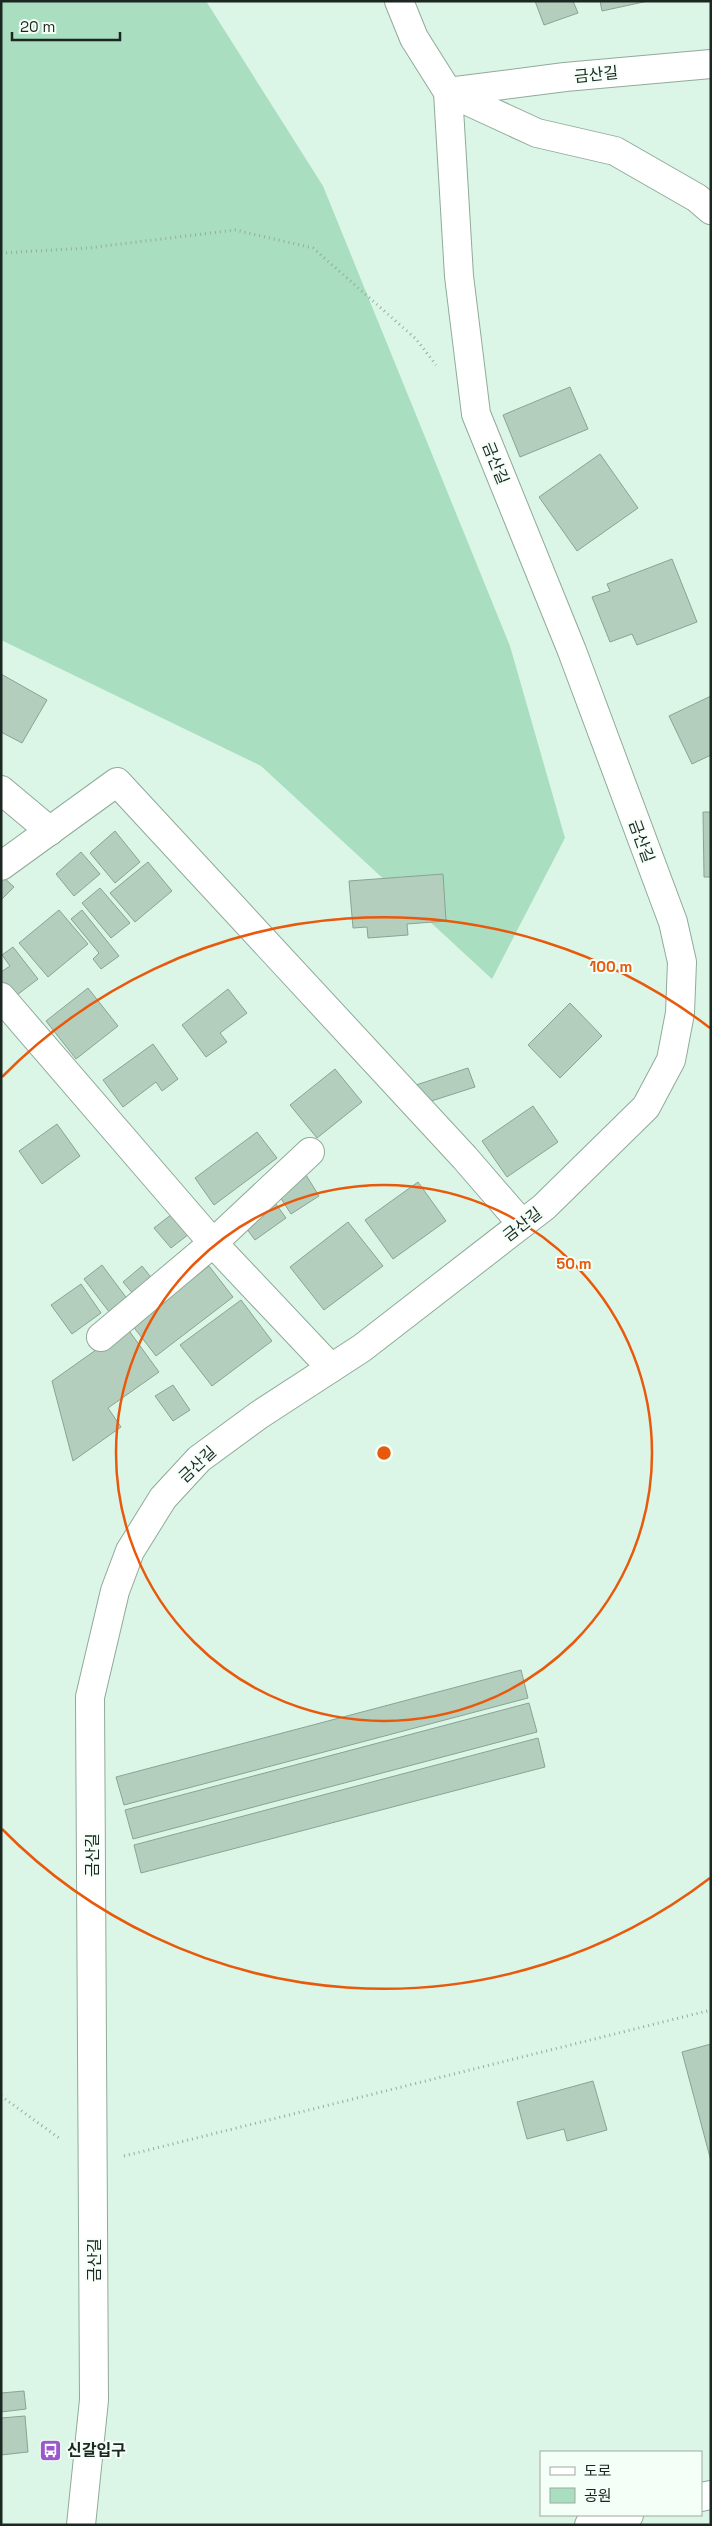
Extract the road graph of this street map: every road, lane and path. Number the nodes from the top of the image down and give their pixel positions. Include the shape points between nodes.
1 (399, 1) edge
2 (711, 64) edge
3 (448, 92) junction
4 (711, 210) edge
5 (1, 253) edge
6 (440, 369) dead end
7 (1, 790) edge
8 (50, 831) junction
9 (1, 866) edge
10 (1, 997) edge
11 (310, 1152) dead end
12 (522, 1224) junction
13 (213, 1243) junction
14 (101, 1337) dead end
15 (331, 1368) junction
16 (711, 2010) edge
17 (1, 2096) edge
18 (94, 2163) junction
19 (625, 2516) edge
20 (81, 2525) edge
21 (589, 2525) edge

1 - 3 street via 414,38
2 - 3 street, 금산길
3 - 4 street via 537,133 615,151
3 - 12 street, 금산길 via 459,276 476,414 572,651 673,922 682,962 680,1013 671,1060 646,1106 544,1207
5 - 6 path via 88,248 235,230 313,248 416,339
7 - 8 street
8 - 9 street
8 - 12 street via 117,782 465,1158
10 - 13 street
11 - 13 street
12 - 15 street, 금산길 via 362,1348
13 - 14 street
13 - 15 street
15 - 18 street, 금산길 via 199,1459 163,1498 130,1551 115,1592 90,1697
16 - 18 path
17 - 18 path
18 - 20 street, 금산길 via 94,2400
19 - 21 street

